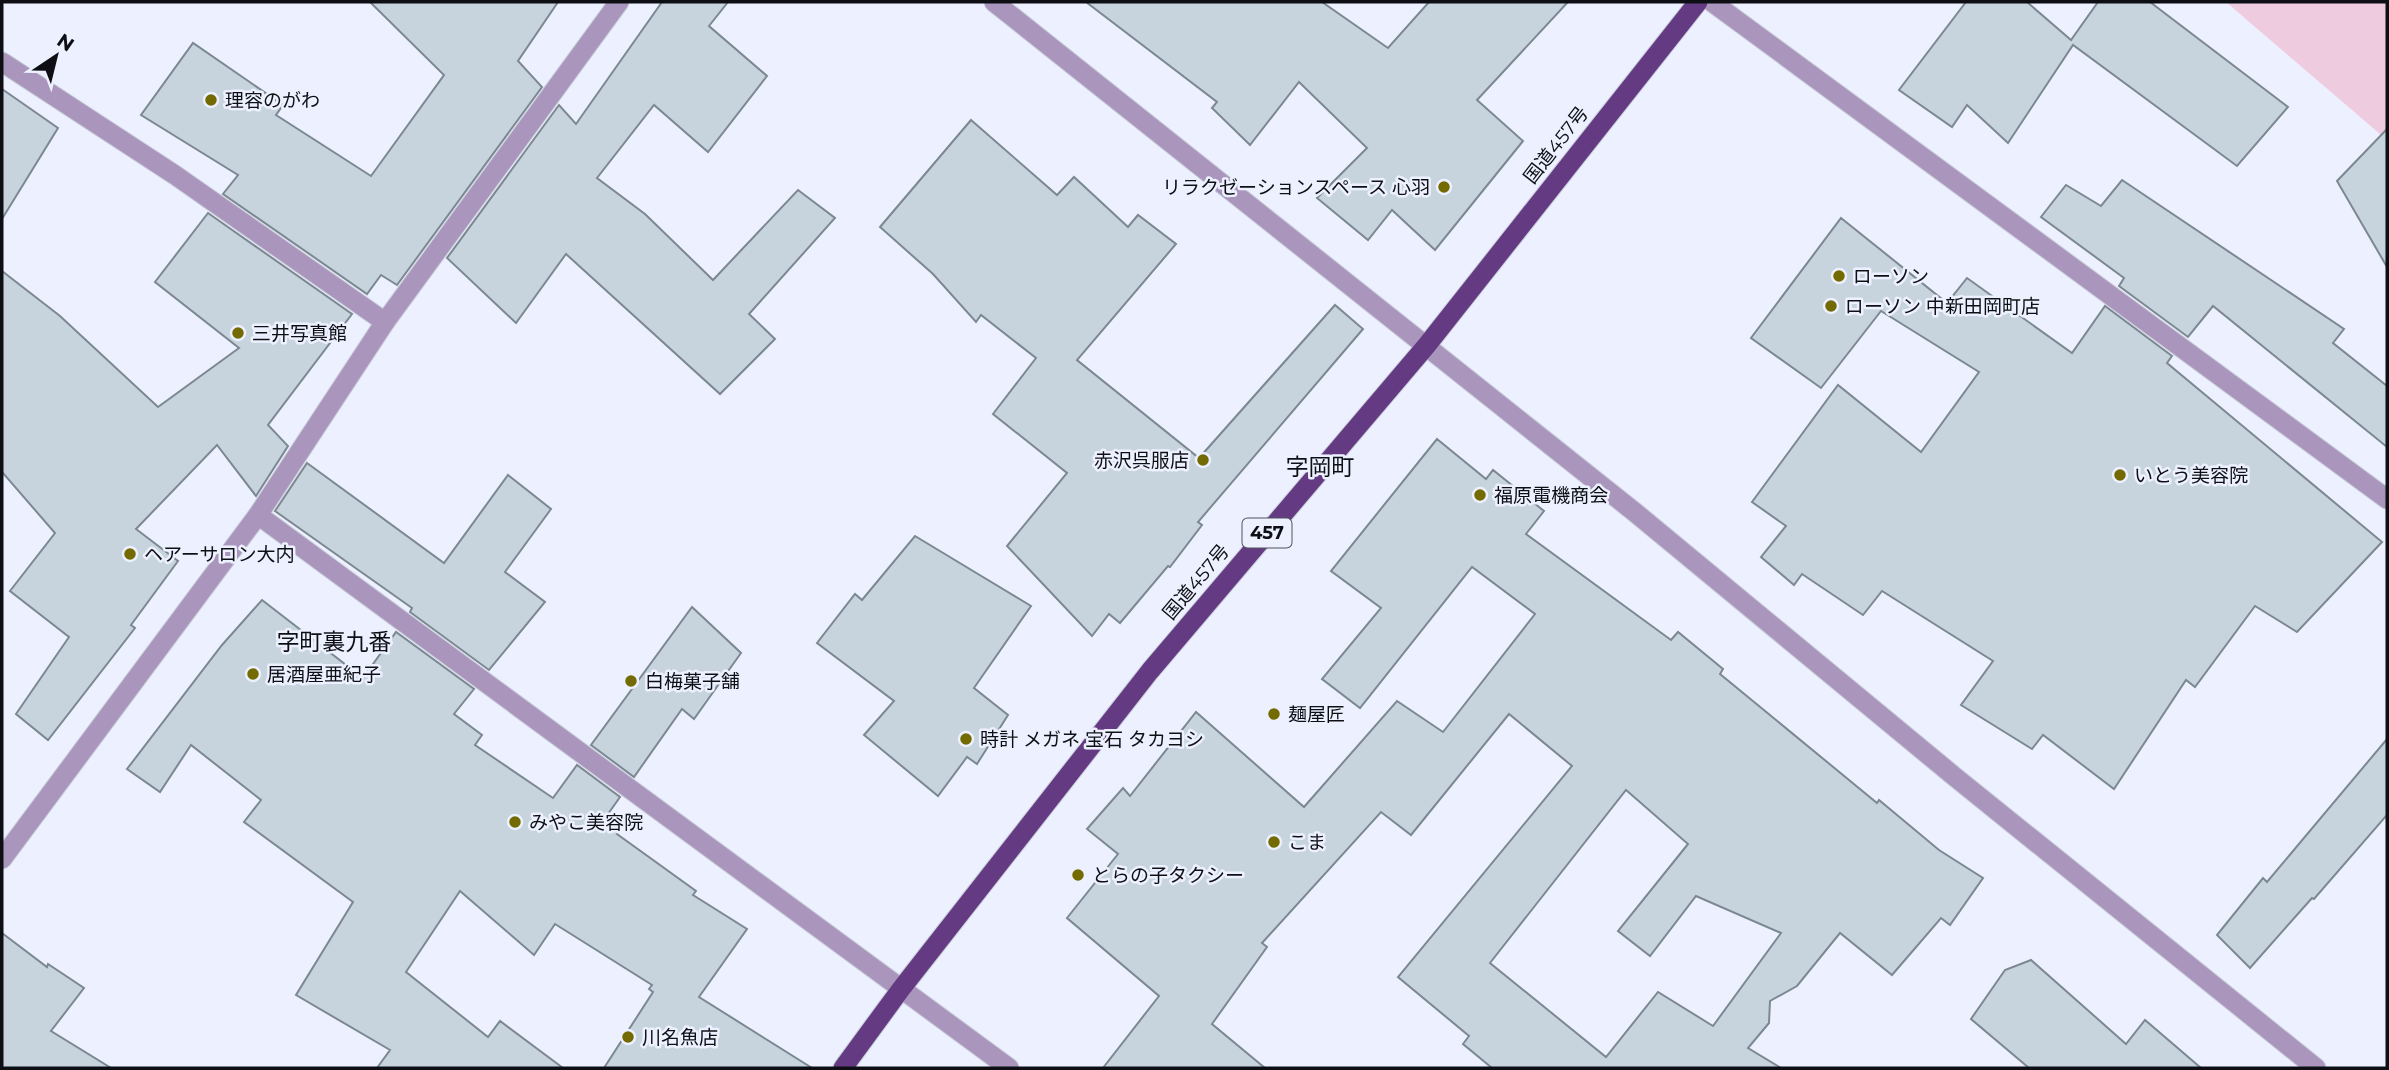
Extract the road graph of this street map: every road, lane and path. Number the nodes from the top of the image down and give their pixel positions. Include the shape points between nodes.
1 (620, 2) edge
2 (994, 2) edge
3 (1698, 2) edge
4 (1712, 2) edge
5 (2, 62) edge
6 (385, 322) junction
7 (1427, 345) junction
8 (2387, 499) edge
9 (258, 515) junction
10 (2, 859) edge
11 (901, 989) junction
12 (843, 1068) edge
13 (1009, 1068) edge
14 (2316, 1068) edge

1 - 6 street
2 - 7 street
3 - 7 highway, 国道457号 / 457
4 - 8 street
5 - 6 street via 175,175
6 - 9 street
7 - 11 highway, 国道457号 / 457 via 1150,671
7 - 14 street
9 - 10 street
9 - 11 street
11 - 12 highway, 国道457号 / 457
11 - 13 street

